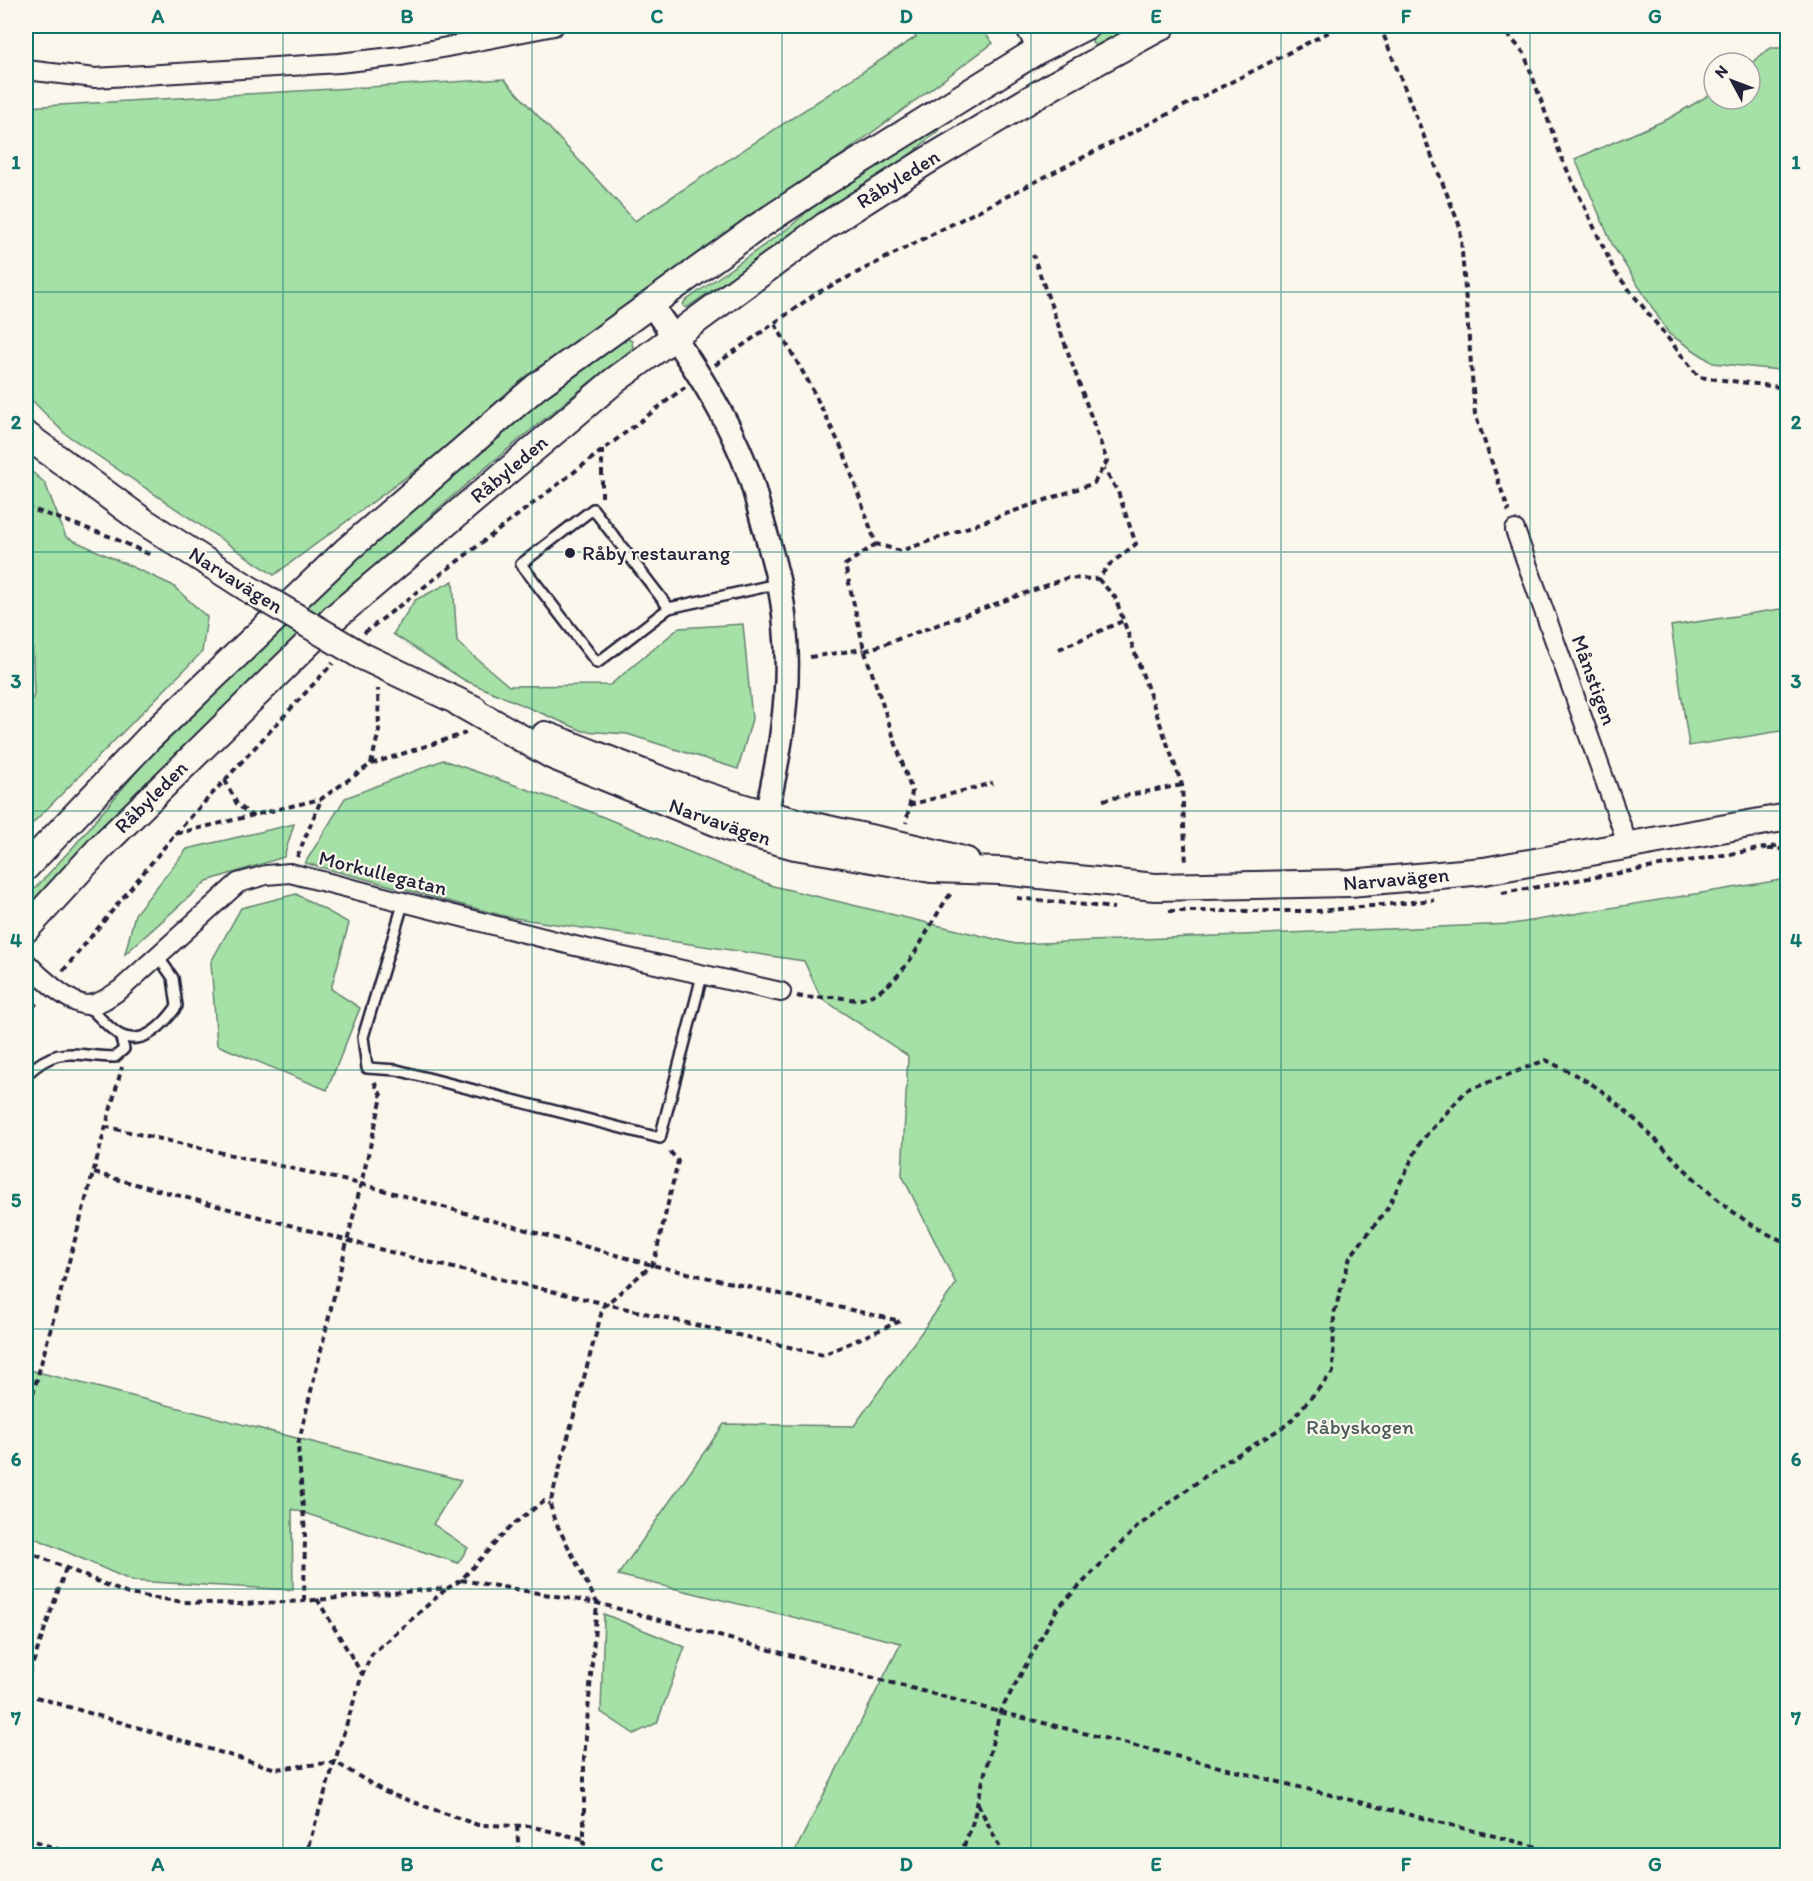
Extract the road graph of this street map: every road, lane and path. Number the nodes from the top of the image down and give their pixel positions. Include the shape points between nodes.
1 (554, 26) edge
2 (1024, 26) edge
3 (1086, 26) edge
4 (1162, 26) edge
5 (1316, 26) edge
6 (1341, 26) edge
7 (1380, 26) edge
8 (1500, 26) edge
9 (1038, 50) junction
10 (26, 70) edge
11 (1054, 85) junction
12 (1033, 255) dead end
13 (650, 303) junction
14 (775, 324) dead end
15 (675, 338) junction
16 (1788, 388) edge
17 (26, 435) edge
18 (602, 449) dead end
19 (1104, 469) junction
20 (26, 507) edge
21 (602, 522) junction
22 (1515, 530) joint
23 (876, 544) junction
24 (159, 560) dead end
25 (1098, 579) junction
26 (780, 584) junction
27 (669, 608) junction
28 (1125, 620) junction
29 (1059, 649) dead end
30 (865, 650) junction
31 (810, 657) dead end
32 (378, 689) dead end
33 (470, 732) dead end
34 (371, 764) junction
35 (225, 780) dead end
36 (993, 783) dead end
37 (1182, 785) junction
38 (321, 799) junction
39 (1103, 800) dead end
40 (909, 805) junction
41 (252, 816) junction
42 (1788, 817) edge
43 (764, 826) junction
44 (1788, 844) edge
45 (902, 845) junction
46 (1628, 845) junction
47 (1788, 849) edge
48 (26, 867) edge
49 (1001, 871) junction
50 (290, 873) junction
51 (1185, 886) junction
52 (954, 889) dead end
53 (404, 901) junction
54 (26, 929) edge
55 (157, 955) junction
56 (26, 962) edge
57 (702, 976) junction
58 (51, 985) junction
59 (781, 992) joint
60 (87, 1005) junction
61 (26, 1016) edge
62 (120, 1035) junction
63 (124, 1050) junction
64 (368, 1068) junction
65 (26, 1075) edge
66 (107, 1126) junction
67 (660, 1138) junction
68 (94, 1173) junction
69 (361, 1184) junction
70 (348, 1241) junction
71 (1788, 1243) edge
72 (652, 1265) junction
73 (606, 1304) junction
74 (26, 1402) edge
75 (550, 1504) junction
76 (26, 1551) edge
77 (66, 1568) junction
78 (461, 1580) junction
79 (448, 1588) junction
80 (317, 1599) junction
81 (304, 1601) junction
82 (597, 1603) junction
83 (362, 1675) junction
84 (26, 1683) edge
85 (26, 1694) edge
86 (1000, 1712) junction
87 (335, 1762) junction
88 (978, 1803) junction
89 (517, 1826) junction
90 (26, 1838) edge
91 (583, 1839) junction
92 (78, 1856) edge
93 (305, 1856) edge
94 (519, 1856) edge
95 (584, 1856) edge
96 (960, 1856) edge
97 (1004, 1856) edge
98 (1574, 1856) edge

1 - 10 street via 401,56 339,63 95,78
2 - 9 street
3 - 9 main road, Råbyleden
4 - 11 main road, Råbyleden
5 - 6 path via 1321,35
7 - 22 path via 1460,226 1475,414
8 - 16 path via 1524,53 1562,159 1615,272 1699,377
9 - 11 main road
9 - 13 main road, Råbyleden via 818,187
11 - 15 main road, Råbyleden via 825,226
12 - 19 path via 1107,461
13 - 15 street
13 - 48 main road, Råbyleden via 536,387 348,549 150,737
14 - 23 path via 844,453
15 - 26 street via 721,413 751,479
15 - 54 main road, Råbyleden via 605,388 334,618 101,847
17 - 43 main road, Narvavägen, bridge via 143,520 362,656 459,703 670,783
18 - 21 path
19 - 23 path via 1094,483 901,551
19 - 25 path via 1118,492 1136,544
20 - 24 path via 111,537
21 - 27 lane
21 - 27 lane via 593,509 521,564 597,663
22 - 46 street, Månstigen
23 - 30 path via 845,565
25 - 28 path via 1115,597
25 - 30 path via 1066,578
26 - 27 lane
26 - 43 street via 786,627 785,699 778,763
28 - 29 path
28 - 37 path
30 - 31 path
30 - 40 path via 912,792
32 - 34 path via 379,731
33 - 34 path
34 - 38 path
35 - 41 path via 237,804
36 - 40 path
37 - 39 path
37 - 51 path
38 - 41 path
38 - 50 path
40 - 45 path
41 - 58 path via 176,834
42 - 46 main road, Narvavägen
43 - 45 main road, Narvavägen via 830,831
43 - 49 main road, Narvavägen via 795,846 931,869
44 - 47 path via 1759,849
45 - 49 main road, Narvavägen
46 - 51 main road, Narvavägen via 1484,871 1350,884
49 - 51 main road, Narvavägen via 1155,887
50 - 53 street, Morkullegatan
50 - 55 street, Morkullegatan via 266,875 238,884
52 - 59 path via 936,912 923,941 883,988 860,999 807,999
53 - 57 street, Morkullegatan
53 - 64 lane via 363,1037
55 - 60 street, Morkullegatan via 121,989 105,1000
55 - 62 lane via 173,978 177,1006 164,1025 139,1038
56 - 58 street
57 - 59 street, Morkullegatan
57 - 67 lane
58 - 60 street
58 - 61 path
60 - 62 lane
62 - 63 lane
63 - 65 lane via 115,1057 60,1053 42,1059
63 - 66 path
64 - 67 lane via 397,1070
64 - 69 path via 382,1097
66 - 68 path
66 - 69 path
67 - 72 path via 678,1161
68 - 70 path
68 - 74 path via 32,1397
69 - 70 path
69 - 72 path
70 - 73 path
70 - 81 path via 298,1444 305,1533
71 - 86 path via 1767,1235 1710,1195 1602,1091 1546,1060 1466,1091 1420,1141 1387,1209 1350,1257 1334,1314 1333,1372 1288,1424 1219,1466 1137,1527 1057,1608
72 - 73 path
72 - 73 path via 900,1321 824,1355
73 - 75 path
75 - 78 path via 544,1502 511,1526
75 - 82 path
76 - 77 path
77 - 81 path via 128,1594 184,1602
77 - 84 path
78 - 79 path
78 - 82 path
79 - 80 path
79 - 83 path via 372,1654
80 - 81 path
80 - 83 path
82 - 86 path
82 - 91 path via 584,1759
83 - 87 path
85 - 87 path via 276,1770
86 - 88 path
86 - 98 path
87 - 89 path via 385,1792 478,1825
87 - 93 path
88 - 96 path
88 - 97 path
89 - 91 path
89 - 94 path
90 - 92 path
91 - 95 path

